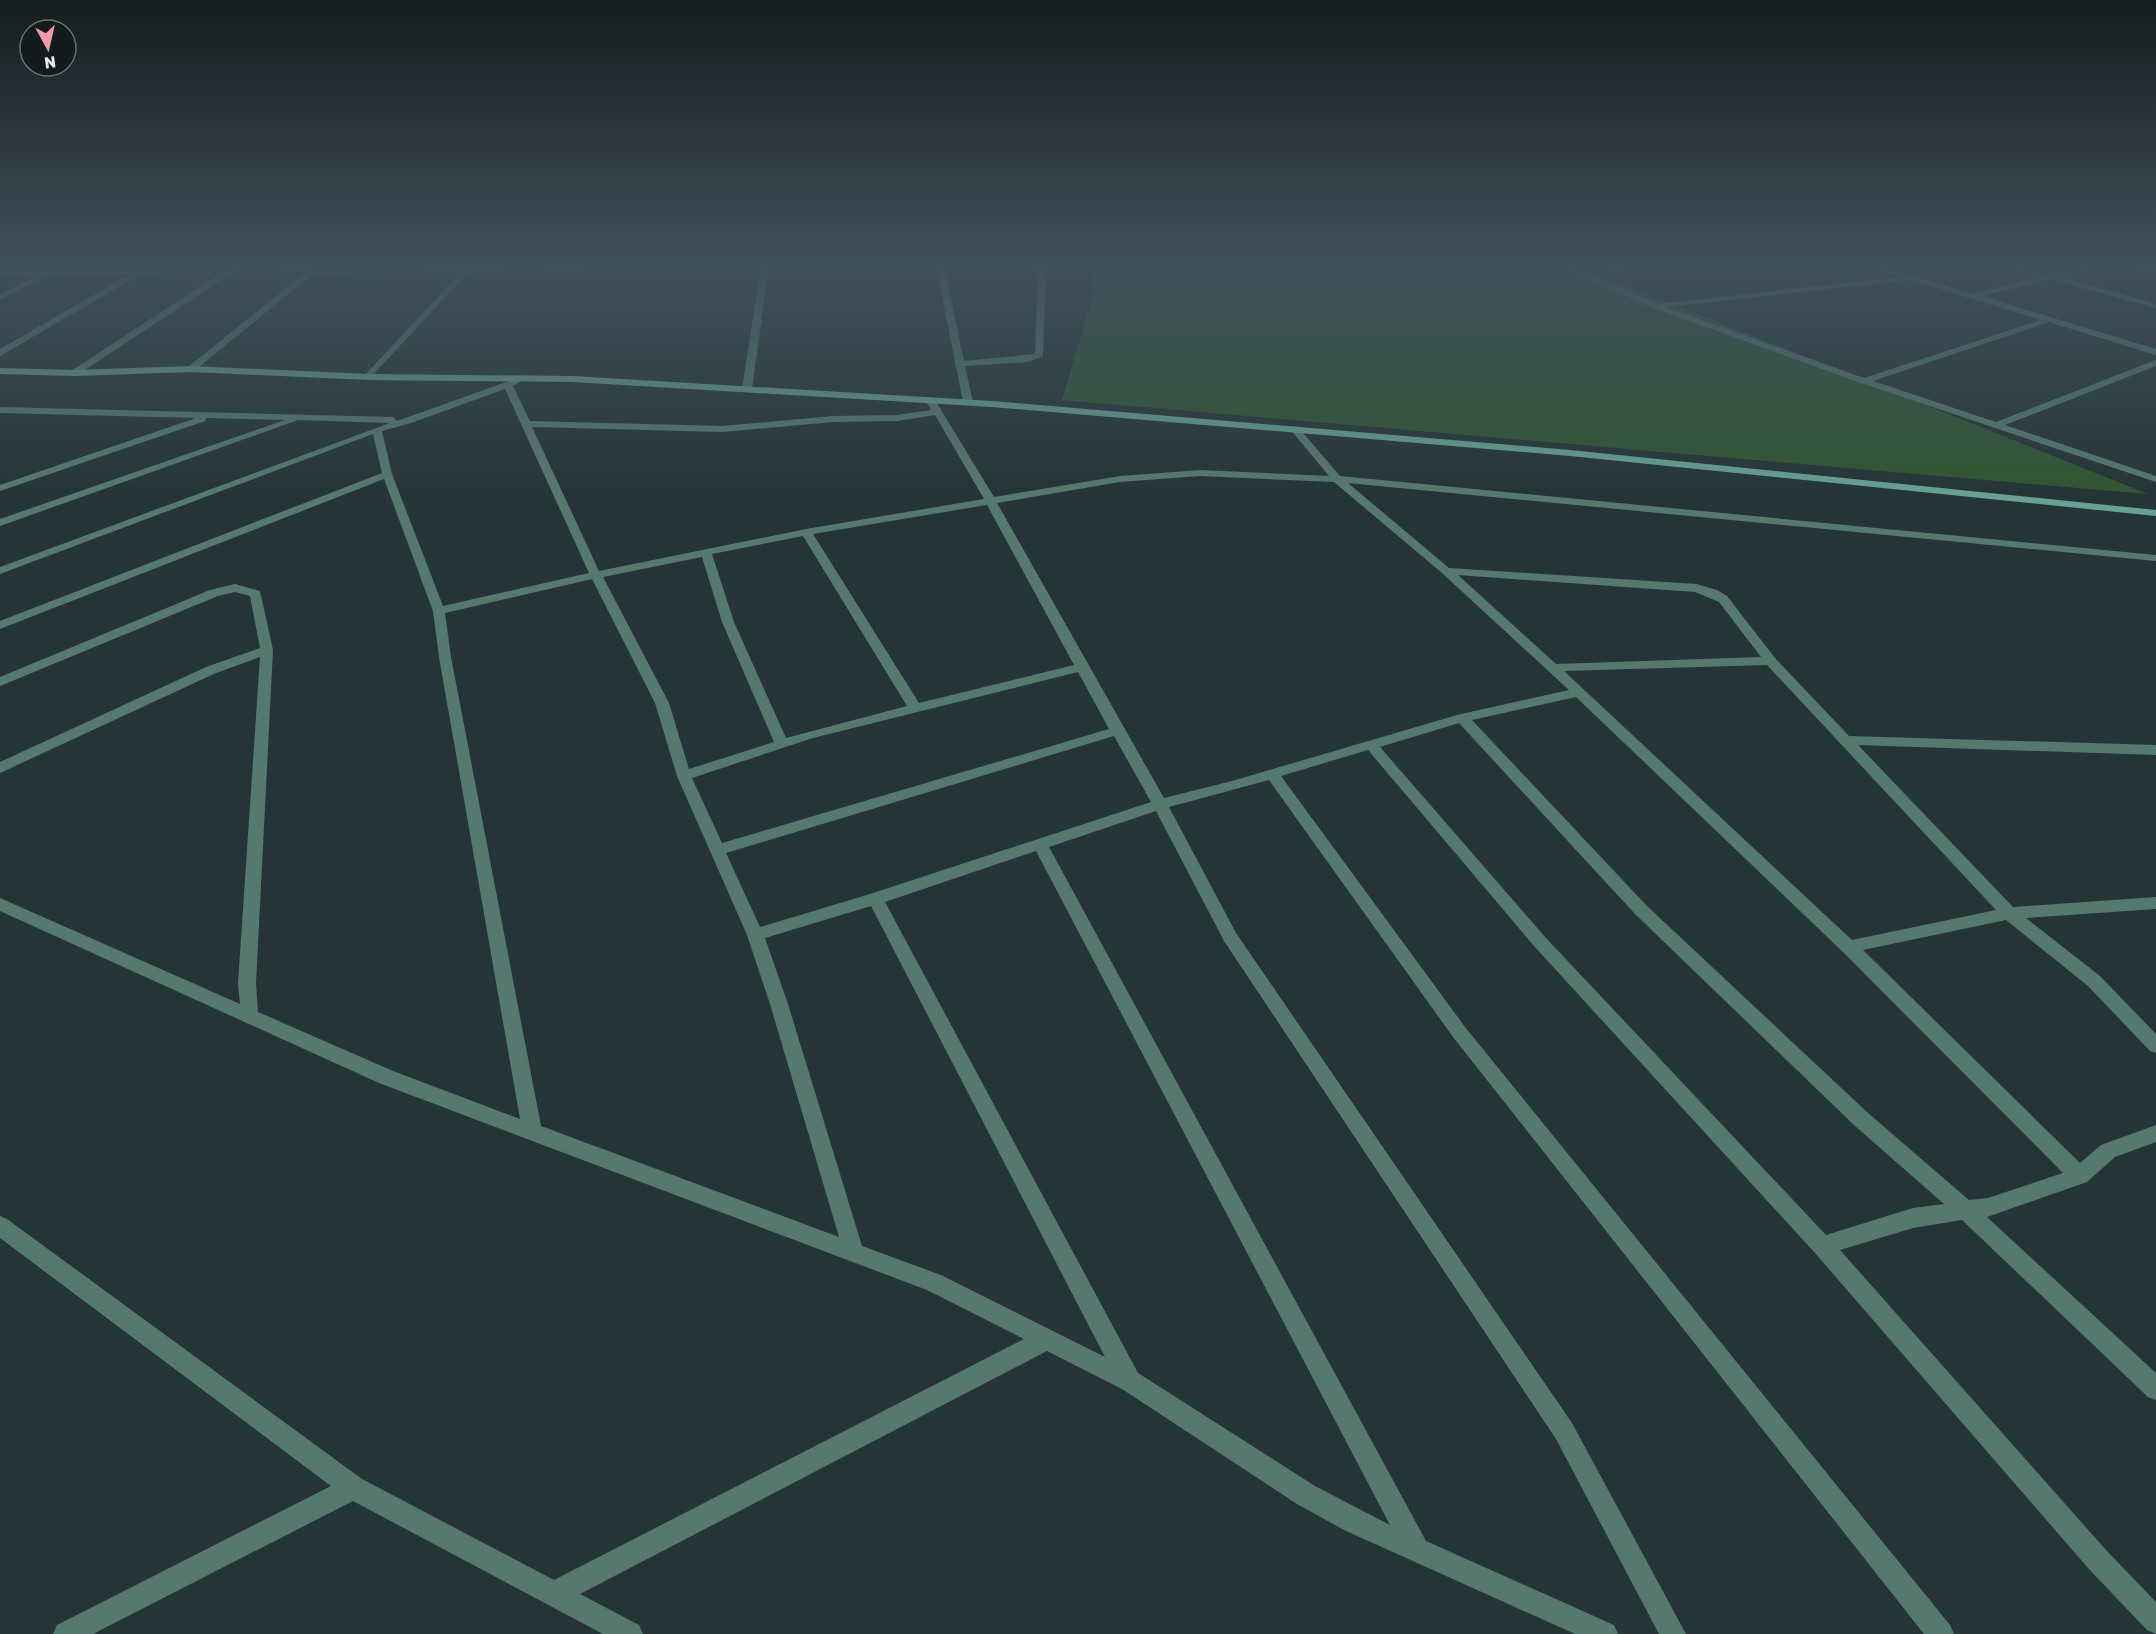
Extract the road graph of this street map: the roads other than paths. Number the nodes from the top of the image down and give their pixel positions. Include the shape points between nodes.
1 (20, 341) edge
2 (123, 341) edge
3 (225, 341) edge
4 (401, 341) edge
5 (754, 341) edge
6 (955, 341) edge
7 (1040, 341) edge
8 (1754, 341) edge
9 (1986, 341) edge
10 (2119, 341) edge
11 (2156, 352) edge
12 (0, 353) edge
13 (2156, 363) edge
14 (960, 364) junction
15 (191, 369) junction
16 (0, 373) edge
17 (74, 373) junction
18 (368, 377) junction
19 (526, 379) junction
20 (1864, 381) junction
21 (508, 384) junction
22 (747, 389) junction
23 (968, 402) junction
24 (934, 406) junction
25 (0, 410) edge
26 (210, 416) junction
27 (306, 417) junction
28 (408, 421) junction
29 (525, 424) junction
30 (1995, 426) junction
31 (377, 429) junction
32 (1295, 429) junction
33 (387, 474) junction
34 (1337, 479) junction
35 (2156, 479) edge
36 (0, 488) edge
37 (992, 500) junction
38 (2156, 513) edge
39 (0, 523) edge
40 (806, 532) junction
41 (706, 552) junction
42 (2156, 558) edge
43 (0, 571) edge
44 (1446, 571) junction
45 (595, 575) junction
46 (439, 611) junction
47 (0, 625) edge
48 (267, 650) junction
49 (1770, 662) junction
50 (1082, 667) junction
51 (1552, 668) junction
52 (0, 682) edge
53 (1579, 692) junction
54 (915, 708) junction
55 (1462, 718) junction
56 (1116, 732) junction
57 (1844, 740) junction
58 (781, 743) junction
59 (1372, 746) junction
60 (2156, 750) edge
61 (0, 768) edge
62 (1272, 774) junction
63 (684, 776) junction
64 (1160, 804) junction
65 (1040, 845) junction
66 (717, 850) junction
67 (875, 899) junction
68 (2156, 903) edge
69 (0, 904) edge
70 (2009, 913) junction
71 (755, 935) junction
72 (1849, 947) junction
73 (249, 1016) junction
74 (2156, 1046) edge
75 (532, 1132) junction
76 (2156, 1133) edge
77 (2080, 1176) junction
78 (1965, 1210) junction
79 (4, 1235) edge
80 (1822, 1246) junction
81 (854, 1252) junction
82 (1047, 1339) junction
83 (1130, 1381) junction
84 (2156, 1389) edge
85 (353, 1488) junction
86 (1417, 1550) junction
87 (555, 1593) junction
88 (2156, 1621) edge
89 (66, 1634) edge
90 (630, 1634) edge
91 (1605, 1634) edge
92 (1673, 1634) edge
93 (1941, 1634) edge

1 - 12 street
2 - 17 street
3 - 15 street
4 - 18 street
5 - 22 street
6 - 14 street
7 - 14 street via 1040,356
8 - 20 street
9 - 20 street
10 - 11 street
13 - 30 street
14 - 23 street
15 - 17 street
15 - 18 street
16 - 17 street
18 - 19 street
19 - 21 street
19 - 22 street
20 - 30 street
21 - 28 street
21 - 29 street
22 - 24 street
23 - 24 street
23 - 32 street
24 - 29 street via 897,418 833,419 722,429
24 - 37 street
25 - 26 street
26 - 27 street
26 - 36 street
27 - 28 street
27 - 39 street
28 - 31 street
29 - 45 street
30 - 35 street
31 - 33 street
31 - 43 street
32 - 34 street
32 - 38 street
33 - 46 street
33 - 47 street
34 - 37 street via 1200,472 1141,476
34 - 42 street
34 - 44 street
37 - 40 street
37 - 50 street
40 - 41 street
40 - 54 street
41 - 45 street
41 - 58 street via 728,622
44 - 49 street via 1706,590 1723,599
44 - 51 street
45 - 46 street
45 - 63 street via 662,703
46 - 75 street
48 - 52 street via 256,594 235,588 214,593
48 - 61 street via 211,670
48 - 73 street via 247,982
49 - 51 street
49 - 57 street
50 - 54 street
50 - 56 street
51 - 53 street
53 - 55 street
53 - 72 street
54 - 58 street
55 - 59 street
55 - 78 street via 1641,910 1861,1119
56 - 64 street
56 - 66 street
57 - 60 street
57 - 70 street
58 - 63 street
59 - 62 street
59 - 80 street via 1540,942
62 - 64 street
62 - 93 street via 1459,1032
63 - 66 street
64 - 65 street
64 - 92 street via 1230,937 1564,1431
65 - 67 street
65 - 86 street
66 - 71 street
67 - 71 street
67 - 83 street
68 - 70 street
69 - 73 street
70 - 72 street
70 - 74 street via 2094,981
71 - 81 street
72 - 77 street
73 - 75 street via 386,1077
75 - 81 street
76 - 77 street via 2108,1151
77 - 78 street via 1988,1207
78 - 80 street via 1913,1218
78 - 84 street
79 - 85 street
80 - 88 street
81 - 82 street via 933,1282
82 - 83 street
82 - 87 street
83 - 86 street via 1306,1495
85 - 87 street
85 - 89 street
86 - 91 street
87 - 90 street

